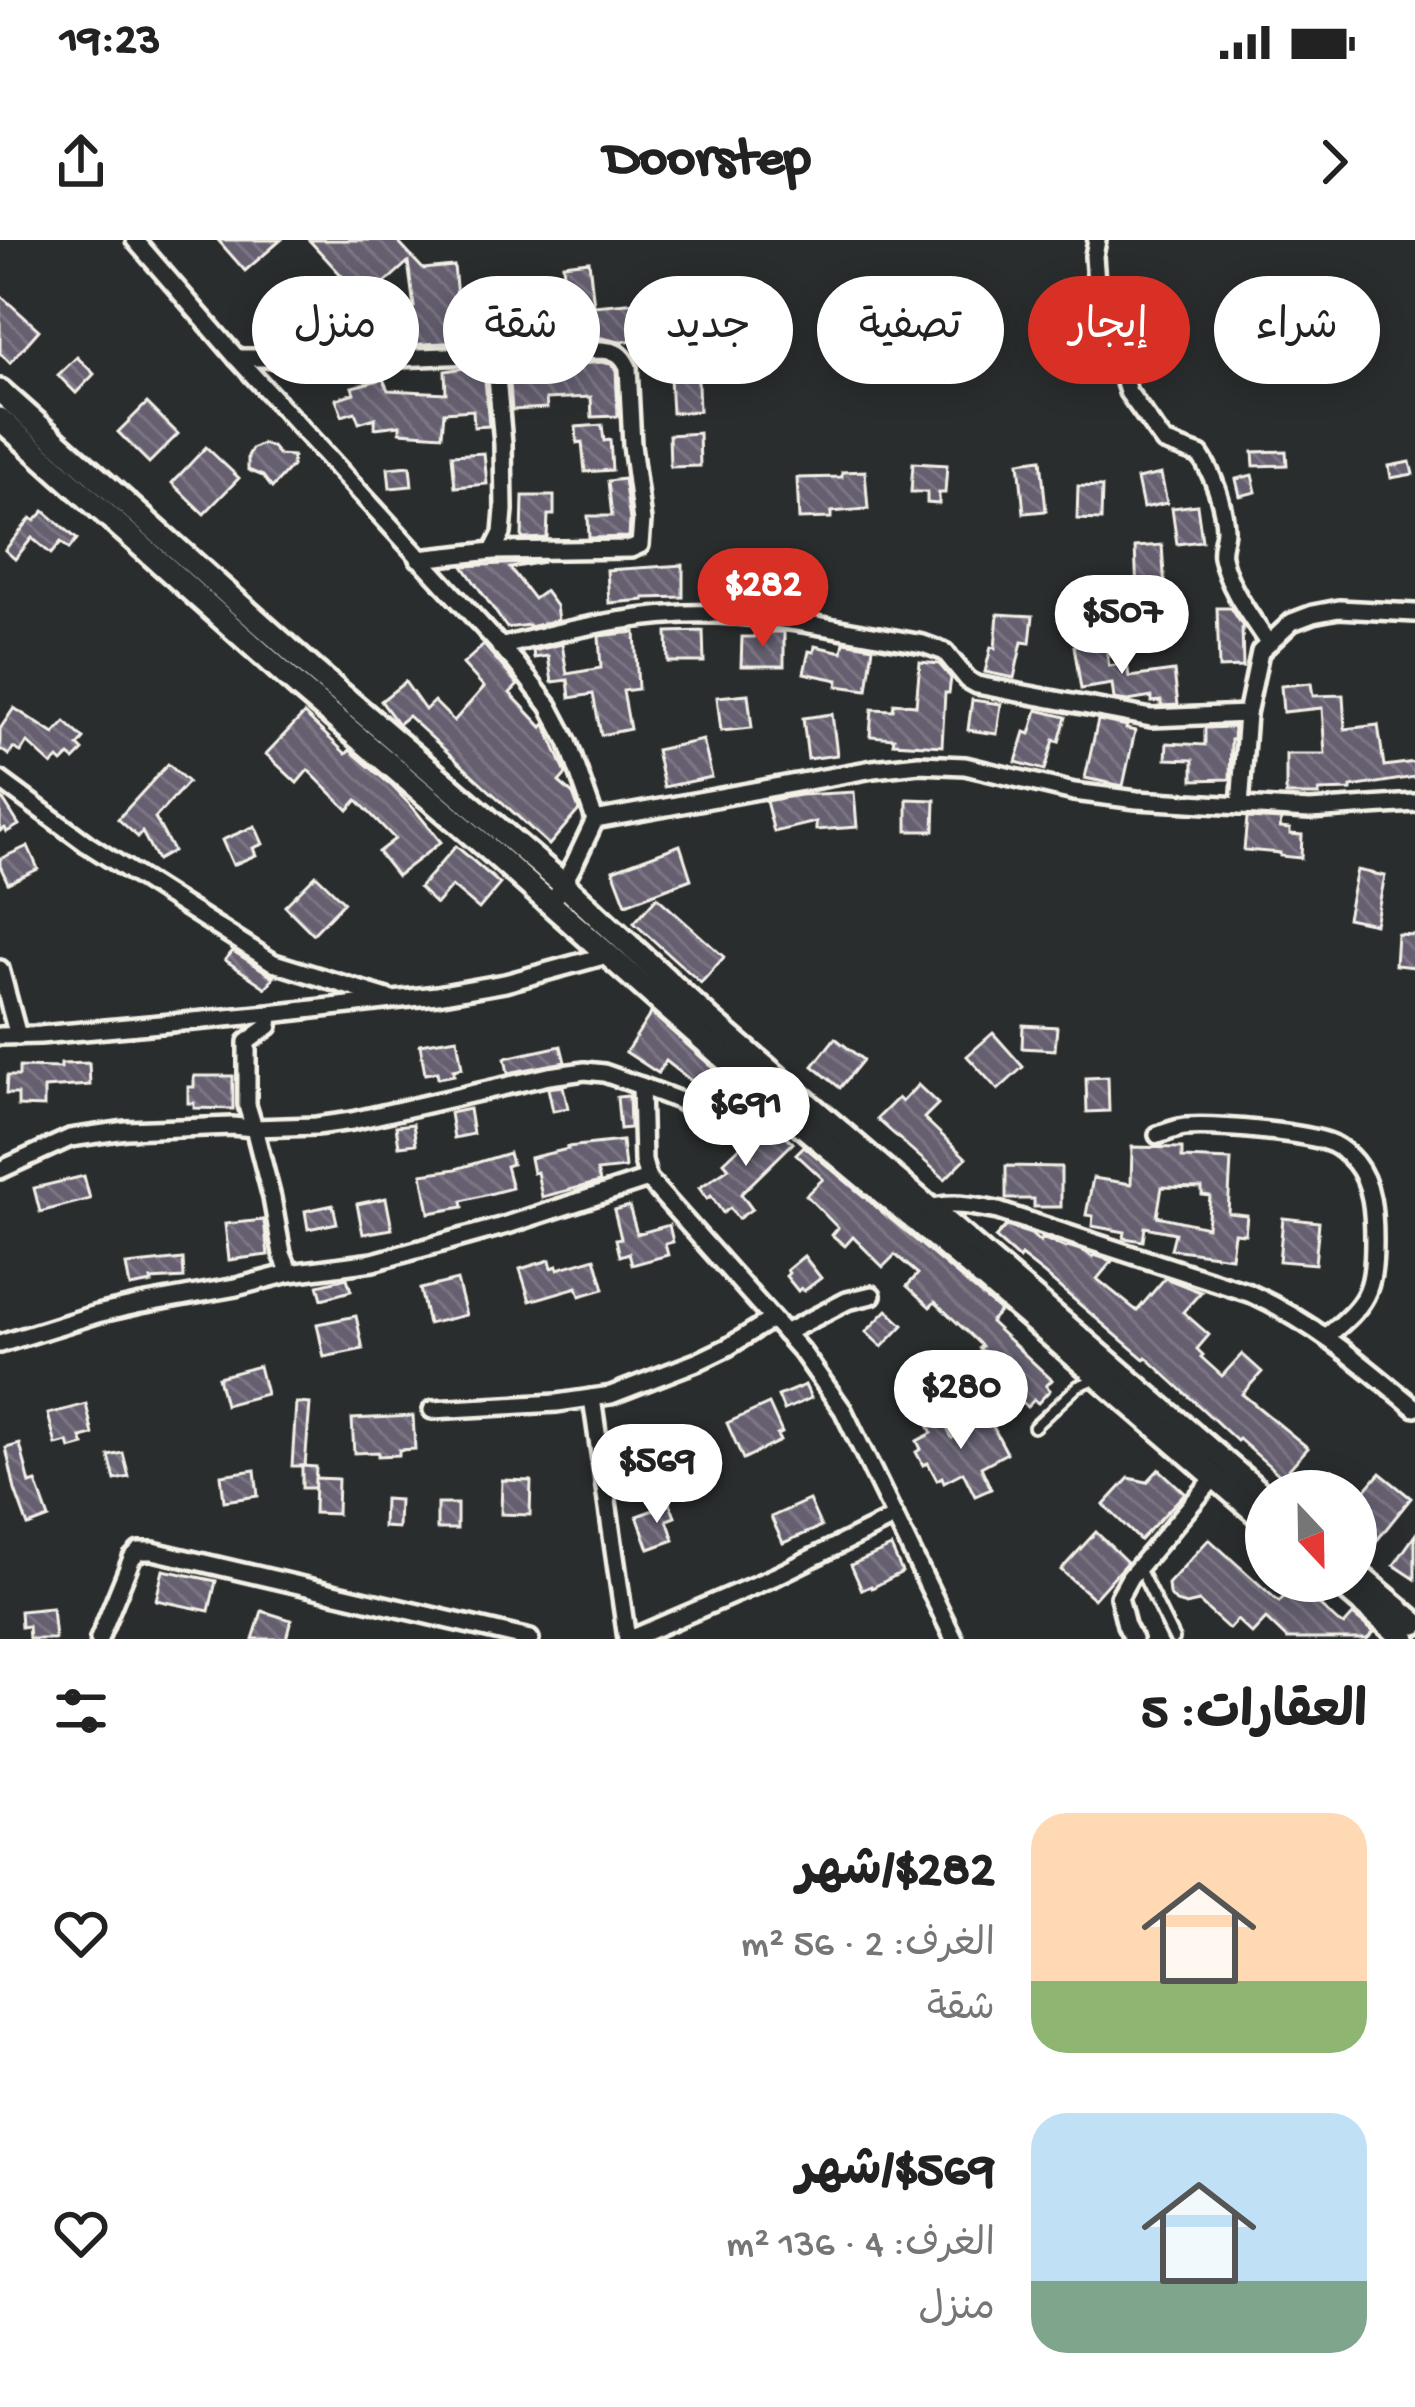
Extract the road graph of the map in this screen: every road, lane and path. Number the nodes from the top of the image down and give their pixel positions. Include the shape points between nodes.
1 (135, 240) edge
2 (1097, 240) edge
3 (600, 350) edge
4 (443, 356) edge
5 (237, 358) junction
6 (498, 384) edge
7 (0, 391) edge
8 (0, 419) edge
9 (493, 551) junction
10 (419, 560) junction
11 (189, 573) junction
12 (1415, 613) edge
13 (1268, 644) junction
14 (500, 647) junction
15 (1247, 714) junction
16 (0, 780) edge
17 (434, 788) junction
18 (1415, 803) edge
19 (1240, 806) junction
20 (595, 820) junction
21 (563, 884) junction
22 (550, 905) junction
23 (631, 947) junction
24 (608, 955) junction
25 (0, 969) edge
26 (396, 1000) junction
27 (270, 1014) junction
28 (9, 1036) edge
29 (766, 1082) junction
30 (641, 1086) junction
31 (254, 1128) junction
32 (1158, 1135) dead end
33 (0, 1170) edge
34 (648, 1179) junction
35 (921, 1212) junction
36 (290, 1273) junction
37 (872, 1295) dead end
38 (772, 1319) junction
39 (785, 1333) junction
40 (1327, 1336) junction
41 (0, 1343) edge
42 (1108, 1374) junction
43 (592, 1398) junction
44 (1415, 1408) edge
45 (432, 1410) dead end
46 (1034, 1427) dead end
47 (1220, 1471) junction
48 (1245, 1486) edge
49 (1245, 1498) edge
50 (895, 1517) junction
51 (1139, 1567) junction
52 (1377, 1591) edge
53 (1362, 1602) edge
54 (1415, 1623) edge
55 (99, 1639) edge
56 (530, 1639) edge
57 (629, 1639) edge
58 (953, 1639) edge
59 (1133, 1639) edge
60 (1174, 1639) edge
61 (1405, 1639) edge

1 - 5 street
2 - 13 street via 1097,296 1128,392 1165,442 1204,460 1226,533 1220,551 1227,573
3 - 9 street via 616,351 628,367 640,545
4 - 5 street
5 - 10 street
6 - 9 street via 504,510
7 - 11 main road
8 - 11 main road
9 - 10 street
10 - 14 street
11 - 17 main road
12 - 13 street via 1313,614
13 - 15 street
14 - 15 street via 636,617 774,620 923,644 945,652 977,686 1151,718
14 - 20 street via 549,706
15 - 19 street
16 - 26 street via 274,963
17 - 21 main road
17 - 22 main road
18 - 19 street
19 - 20 street via 1116,798 919,764
20 - 21 street
21 - 22 street
21 - 23 main road
22 - 24 main road
23 - 24 street
23 - 29 main road
24 - 26 street via 505,983
24 - 29 main road
25 - 28 street
26 - 27 street
27 - 28 street
27 - 31 street via 269,1026 247,1042
29 - 30 street via 746,1106 717,1120
29 - 35 main road
30 - 31 street via 585,1071 352,1121
30 - 34 street
31 - 33 street via 70,1138
31 - 36 street
32 - 40 street via 1237,1128 1331,1143 1352,1157 1372,1199 1374,1262 1357,1311
34 - 36 street via 373,1262
34 - 38 street
35 - 40 street via 975,1206 1017,1216 1249,1293
35 - 42 main road
36 - 41 street
37 - 39 street
38 - 39 street
38 - 43 street via 699,1361
39 - 50 street via 843,1410
40 - 44 street
42 - 46 lane via 1078,1386
42 - 47 main road
43 - 45 street
43 - 57 street
47 - 48 main road
47 - 49 main road
47 - 51 street
50 - 57 street
50 - 58 street
51 - 59 street via 1119,1598
51 - 60 lane
52 - 54 main road
53 - 61 main road
55 - 56 street via 132,1558 153,1551

